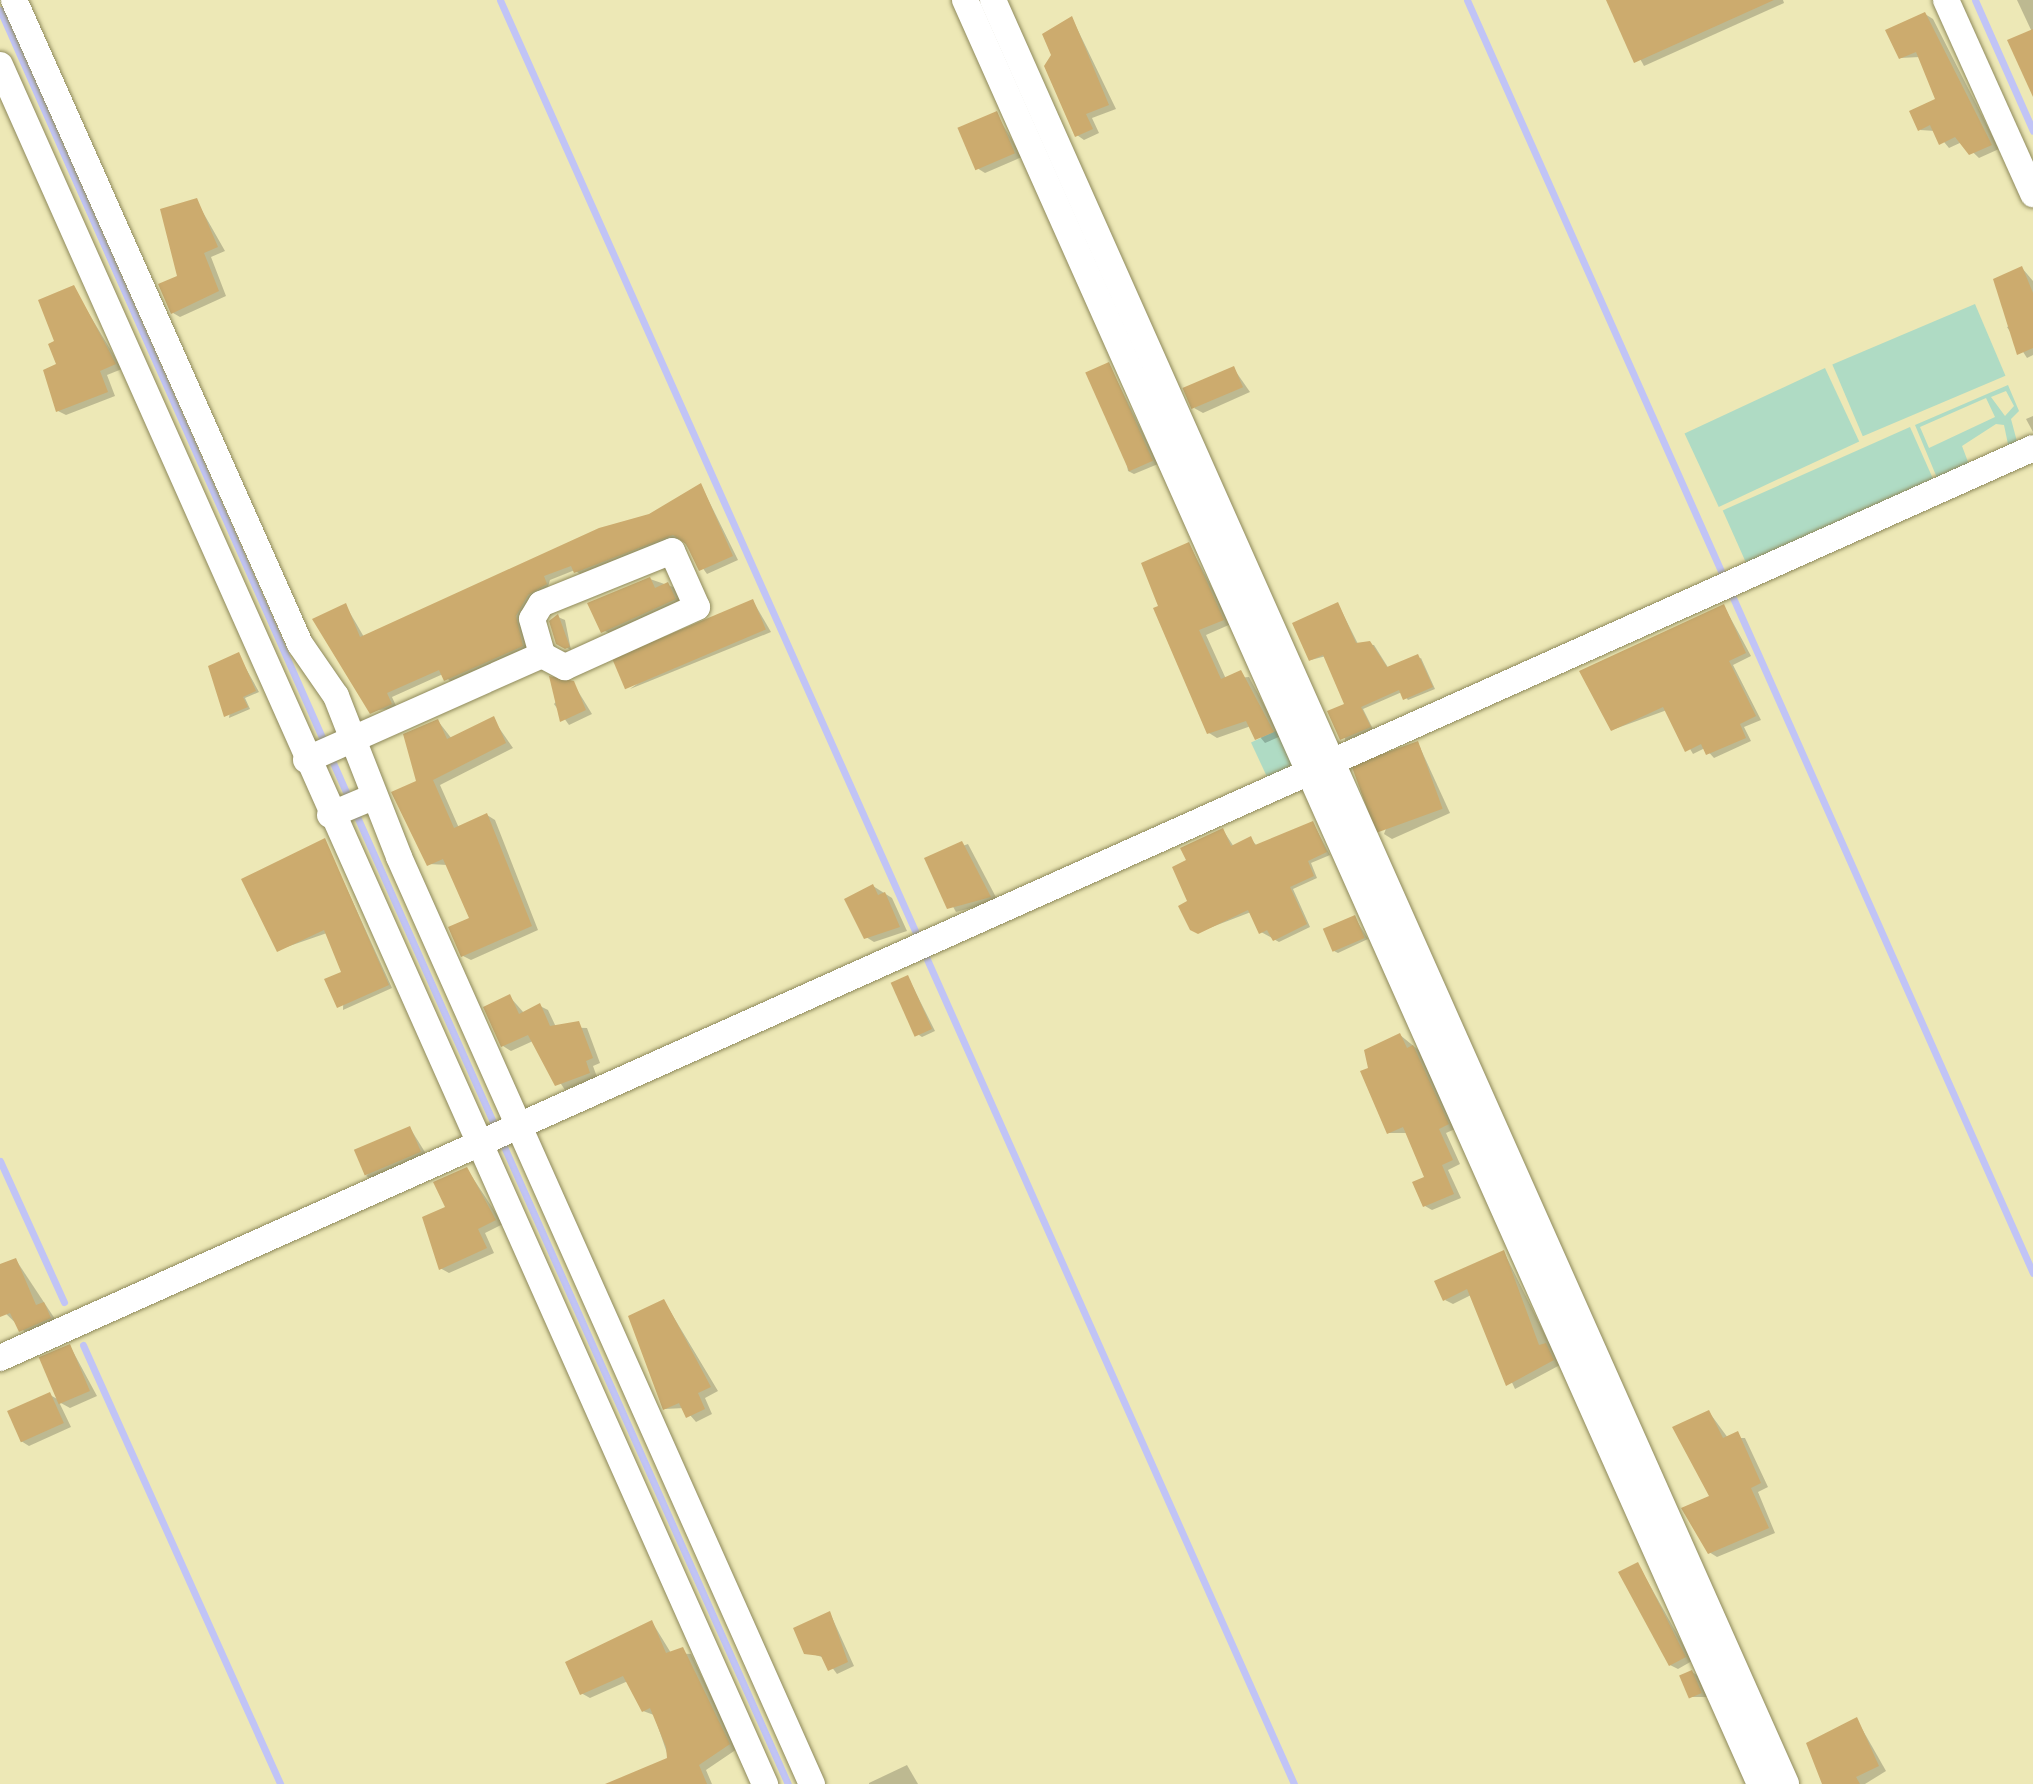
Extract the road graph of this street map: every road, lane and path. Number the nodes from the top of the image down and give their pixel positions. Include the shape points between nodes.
1 (14, 0) edge
2 (965, 0) edge
3 (993, 0) edge
4 (1946, 0) edge
5 (0, 65) edge
6 (2033, 194) edge
7 (2033, 448) edge
8 (542, 655) junction
9 (294, 672) junction
10 (328, 751) junction
11 (1321, 770) junction
12 (352, 806) junction
13 (379, 866) junction
14 (498, 1139) junction
15 (0, 1358) edge
16 (765, 1784) edge
17 (812, 1784) edge
18 (1760, 1784) edge
19 (1786, 1784) edge

1 - 9 street
2 - 11 street
3 - 11 street
4 - 6 street
5 - 9 street
7 - 11 street
8 - 8 street via 565,667 697,607 672,551 541,604 532,619
8 - 10 street
9 - 10 street
9 - 10 street
10 - 12 street
10 - 12 street
11 - 14 street
11 - 18 street
11 - 19 street
12 - 13 street
12 - 13 street
13 - 14 street
13 - 14 street
14 - 15 street
14 - 16 street
14 - 17 street

